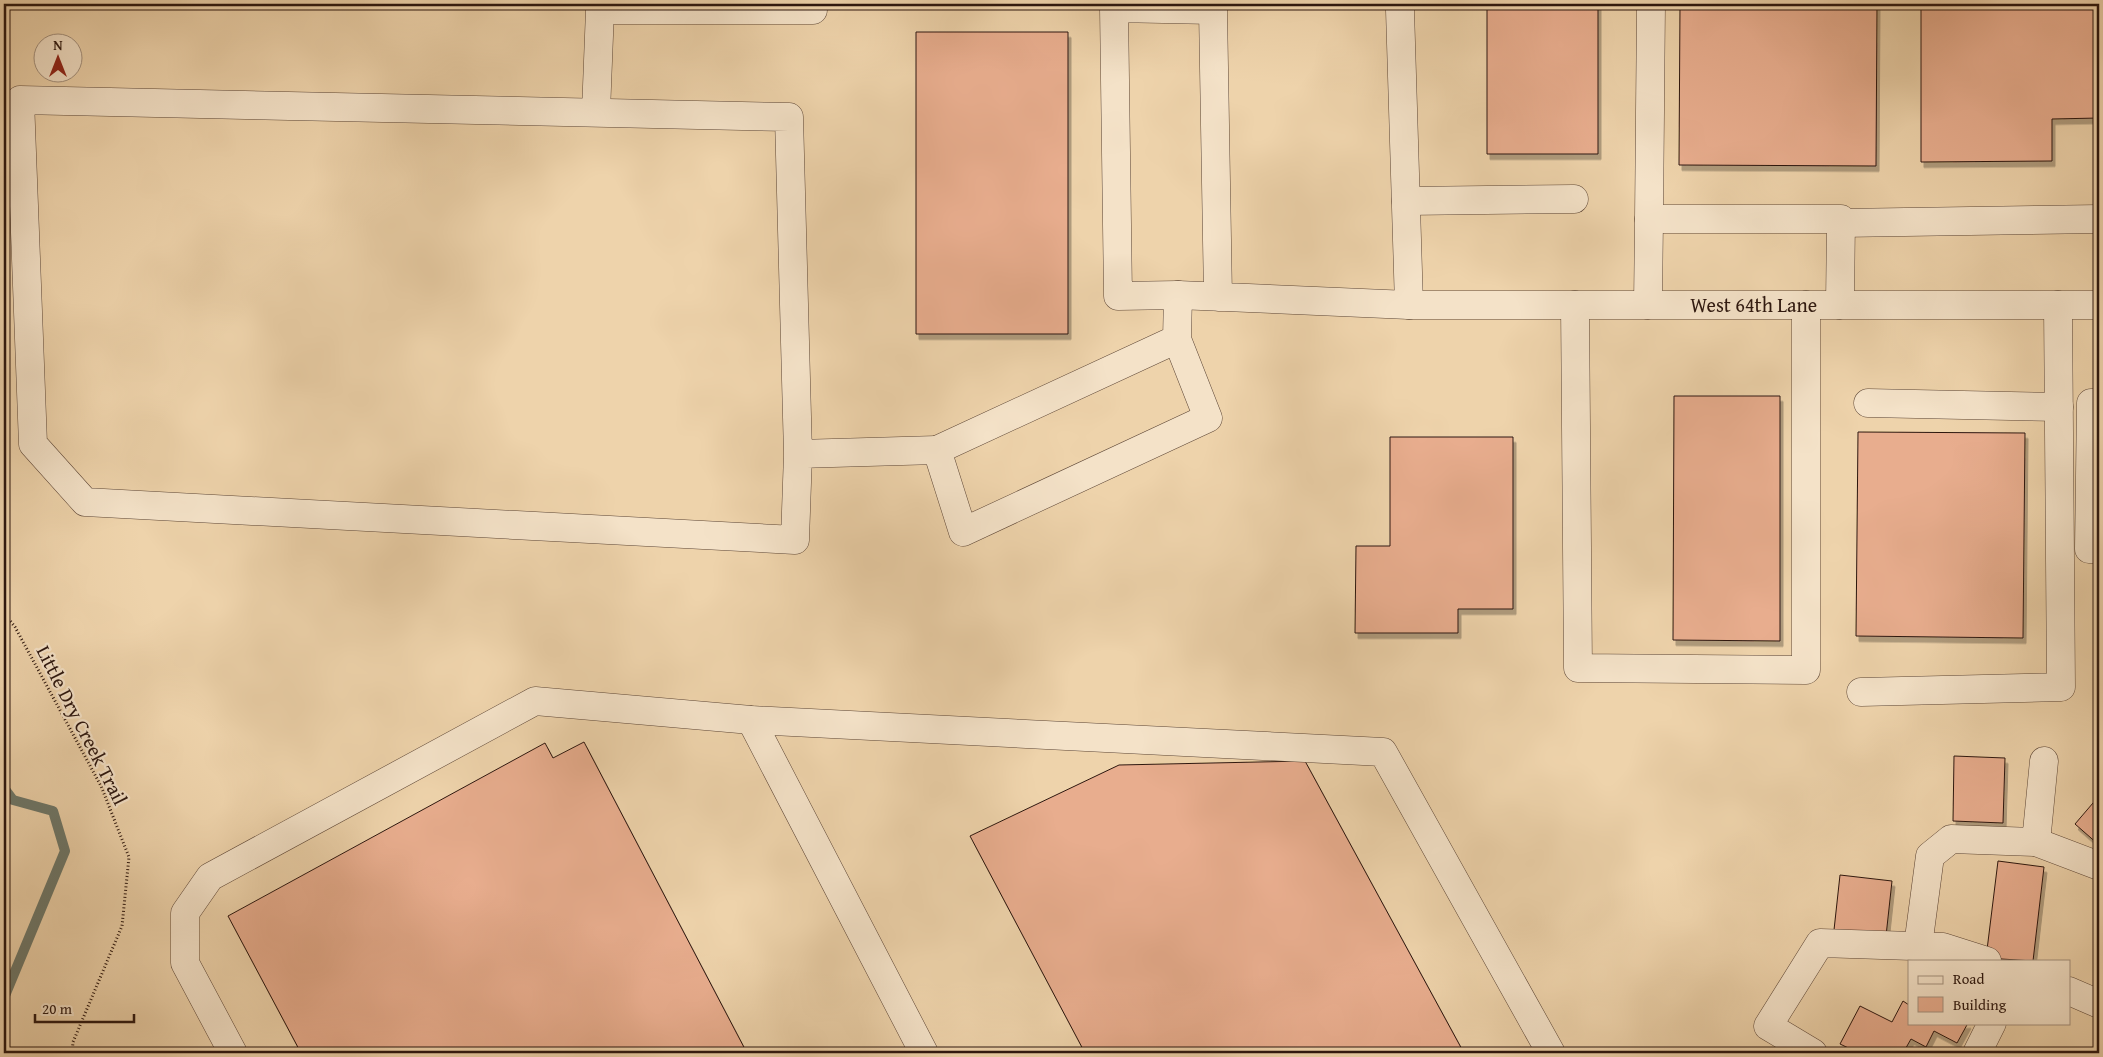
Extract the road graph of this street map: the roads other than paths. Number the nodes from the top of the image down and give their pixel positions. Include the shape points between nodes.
1 (1651, 4) edge
2 (813, 10) dead end
3 (1400, 10) dead end
4 (596, 112) junction
5 (1574, 199) dead end
6 (1406, 201) junction
7 (1649, 219) junction
8 (2099, 219) edge
9 (1841, 222) junction
10 (1178, 295) junction
11 (1218, 297) junction
12 (1408, 304) junction
13 (1574, 304) junction
14 (1648, 304) junction
15 (1806, 304) junction
16 (1840, 304) junction
17 (2058, 305) junction
18 (2099, 305) edge
19 (1177, 339) junction
20 (1868, 403) dead end
21 (2099, 403) edge
22 (2059, 408) junction
23 (937, 450) junction
24 (798, 454) junction
25 (2099, 549) edge
26 (1861, 692) dead end
27 (751, 720) junction
28 (2044, 762) dead end
29 (2036, 842) junction
30 (2099, 866) edge
31 (1918, 946) junction
32 (1984, 960) edge
33 (2070, 991) edge
34 (2099, 1004) edge
35 (1992, 1024) edge
36 (233, 1053) edge
37 (924, 1053) edge
38 (1551, 1053) edge
39 (1812, 1053) edge
40 (1977, 1053) edge

1 - 7 street
2 - 4 street via 600,10
3 - 6 street
4 - 24 street via 789,117
4 - 24 street via 20,100 33,444 85,502 795,540
5 - 6 street
6 - 12 street
7 - 9 street via 1841,219
7 - 14 street
8 - 9 street
9 - 16 street
10 - 11 street, West 64th Lane
10 - 11 street, West 64th Lane via 1118,296 1114,8 1213,10
10 - 19 street
11 - 12 street, West 64th Lane
12 - 13 street, West 64th Lane
13 - 14 street, West 64th Lane
13 - 15 street via 1578,668 1796,670 1806,670
14 - 15 street, West 64th Lane
15 - 16 street, West 64th Lane
16 - 17 street, West 64th Lane
17 - 18 street, West 64th Lane
17 - 22 street
19 - 23 street
19 - 23 street via 1208,418 963,532
20 - 22 street
21 - 25 street via 2091,403 2089,549
22 - 26 street via 2061,687
23 - 24 street
27 - 36 street via 535,701 210,877 185,913 185,963
27 - 37 street
27 - 38 street via 1384,752
28 - 29 street
29 - 30 street
29 - 31 street via 1951,838 1930,856
31 - 32 street via 1942,948
31 - 39 street via 1820,943 1768,1026
33 - 34 street
35 - 40 street

